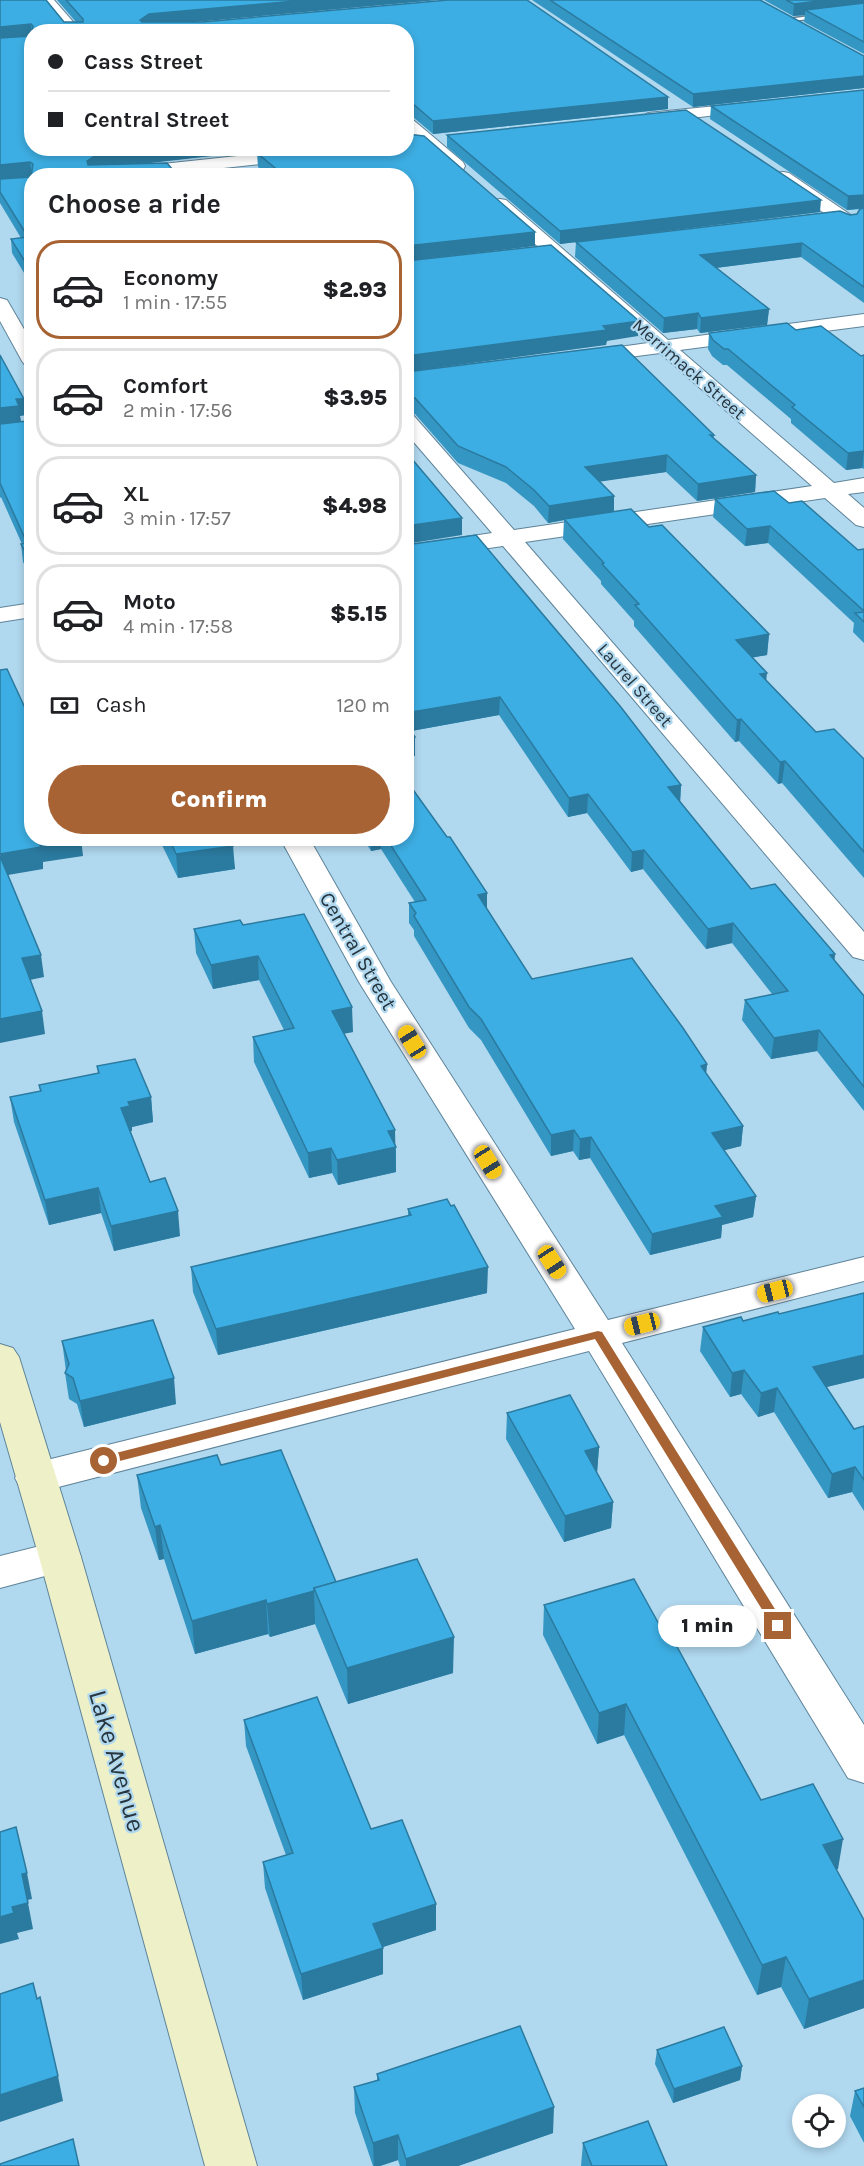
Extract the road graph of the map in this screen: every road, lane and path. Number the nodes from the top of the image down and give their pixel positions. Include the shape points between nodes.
1 (47, 0) edge
2 (864, 10) edge
3 (780, 17) joint
4 (68, 24) edge
5 (804, 31) edge
6 (665, 98) edge
7 (773, 105) edge
8 (688, 114) junction
9 (630, 120) edge
10 (414, 126) edge
11 (708, 127) edge
12 (438, 140) junction
13 (414, 143) edge
14 (183, 156) edge
15 (304, 156) edge
16 (766, 166) edge
17 (193, 168) edge
18 (217, 168) edge
19 (474, 180) edge
20 (489, 194) edge
21 (864, 215) edge
22 (842, 217) junction
23 (811, 221) edge
24 (864, 232) edge
25 (577, 248) edge
26 (554, 251) junction
27 (532, 254) edge
28 (2, 312) edge
29 (24, 314) edge
30 (864, 320) edge
31 (663, 347) junction
32 (24, 348) edge
33 (565, 360) edge
34 (414, 428) edge
35 (864, 485) edge
36 (829, 490) junction
37 (864, 520) edge
38 (509, 538) junction
39 (414, 552) edge
40 (24, 611) edge
41 (0, 615) edge
42 (298, 846) edge
43 (864, 951) edge
44 (864, 1269) edge
45 (598, 1335) junction
46 (0, 1357) edge
47 (35, 1478) junction
48 (60, 1557) junction
49 (0, 1572) edge
50 (864, 1764) edge
51 (231, 2166) edge

1 - 4 street
2 - 3 lane
3 - 5 street
6 - 8 street
7 - 8 street
8 - 9 street
8 - 11 street
10 - 12 street
12 - 13 street
12 - 19 street
14 - 17 street
15 - 18 street
16 - 22 street
20 - 26 street, Merrimack Street
21 - 22 street
22 - 23 street
22 - 24 street
25 - 26 street
26 - 27 street
26 - 31 street, Merrimack Street
28 - 29 street
28 - 32 street
30 - 31 street
31 - 33 street
31 - 36 street, Merrimack Street
34 - 38 street, Laurel Street
35 - 36 street
36 - 37 street, Merrimack Street
36 - 38 street
38 - 39 street
38 - 43 street, Laurel Street
40 - 41 street
42 - 45 street, Central Street via 375,982
44 - 45 street
45 - 47 street
45 - 50 street, Central Street
46 - 47 street, Lake Avenue
47 - 48 street, Lake Avenue
48 - 49 street
48 - 51 street, Lake Avenue

